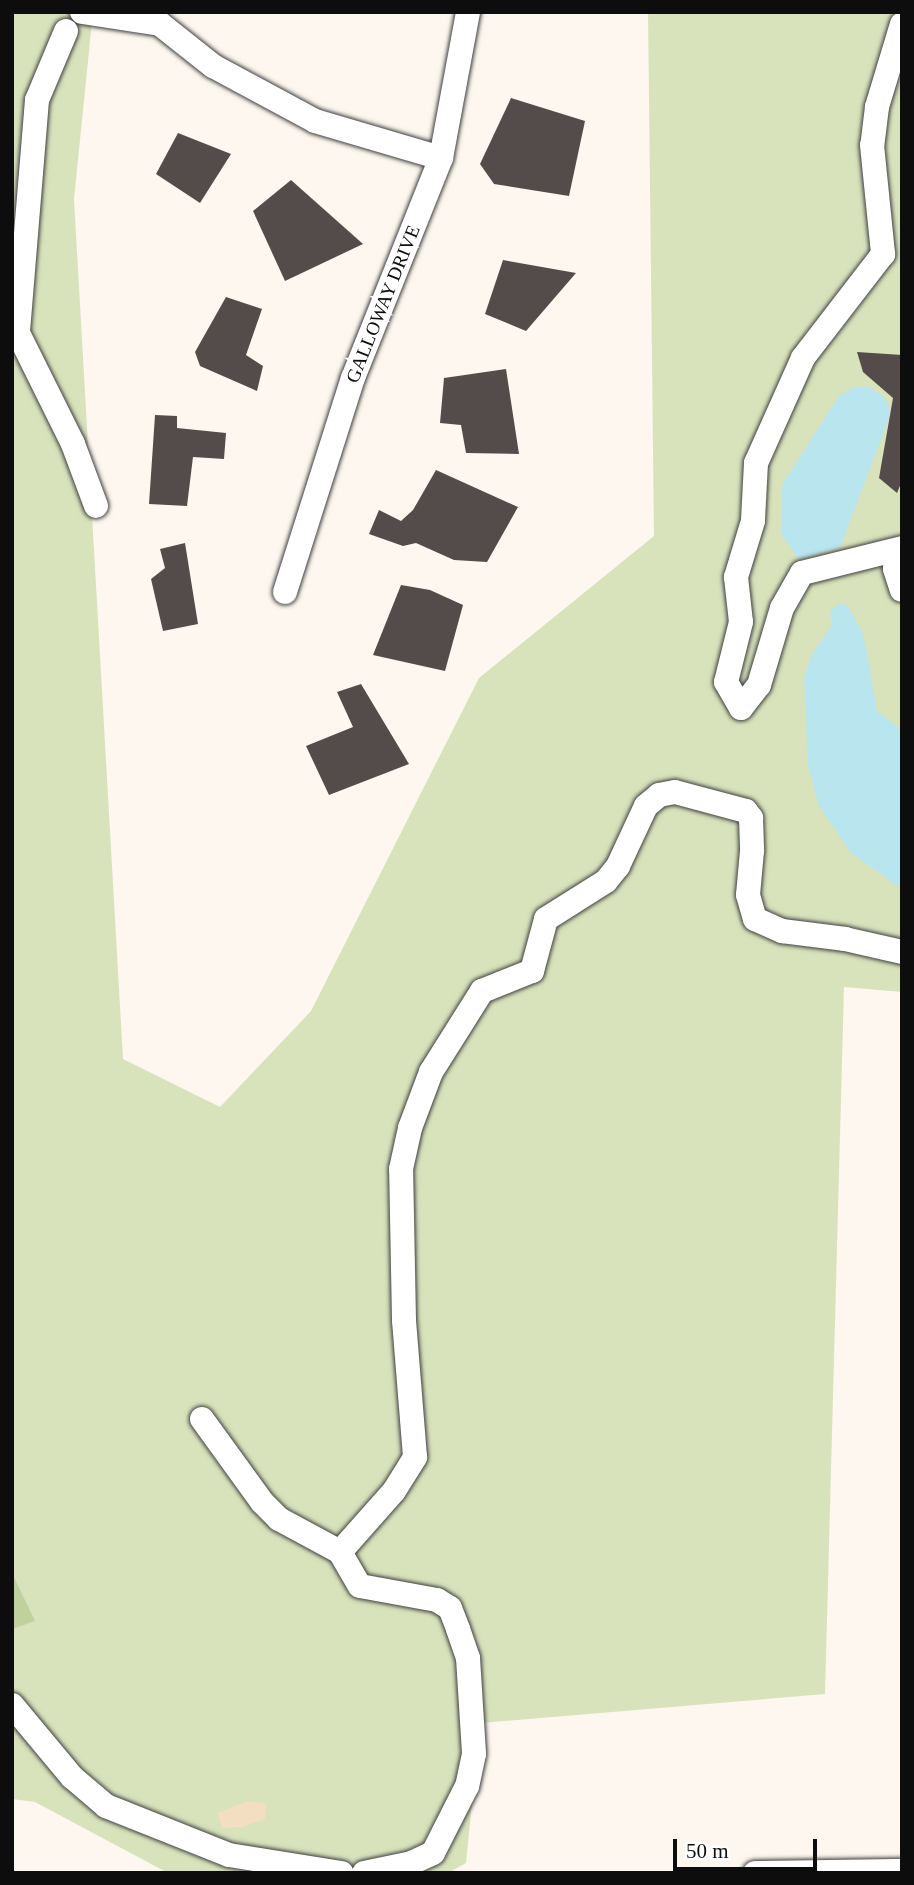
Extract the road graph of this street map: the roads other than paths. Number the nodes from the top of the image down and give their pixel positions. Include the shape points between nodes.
1 (468, 12) edge
2 (84, 20) edge
3 (902, 24) edge
4 (441, 158) junction
5 (21, 207) edge
6 (96, 506) dead end
7 (899, 551) edge
8 (902, 590) edge
9 (285, 592) dead end
10 (902, 952) edge
11 (202, 1419) dead end
12 (340, 1552) junction
13 (12, 1705) edge
14 (902, 1871) edge
15 (342, 1873) edge
16 (364, 1873) edge
17 (755, 1873) edge

1 - 4 street, GALLOWAY DRIVE
2 - 4 street via 160,24 213,66 315,121
2 - 5 street via 37,100
3 - 7 street via 877,107 872,145 883,254 803,358 756,463 753,521 736,577 741,622 726,677 741,708 759,685 785,601 802,573 837,561
4 - 9 street, GALLOWAY DRIVE via 353,378
5 - 6 street via 18,333 73,444
7 - 8 street via 895,569
10 - 12 street via 782,931 755,919 748,895 752,851 751,818 746,811 675,792 659,795 646,806 618,866 606,881 546,919 533,971 482,991 431,1072 406,1142 400,1180 404,1320 415,1457 394,1491
11 - 12 street via 237,1472 279,1519
12 - 16 street via 360,1586 437,1600 450,1608 468,1658 474,1754 467,1786 433,1853 412,1864
13 - 15 street via 72,1777 106,1806 229,1855
14 - 17 street

